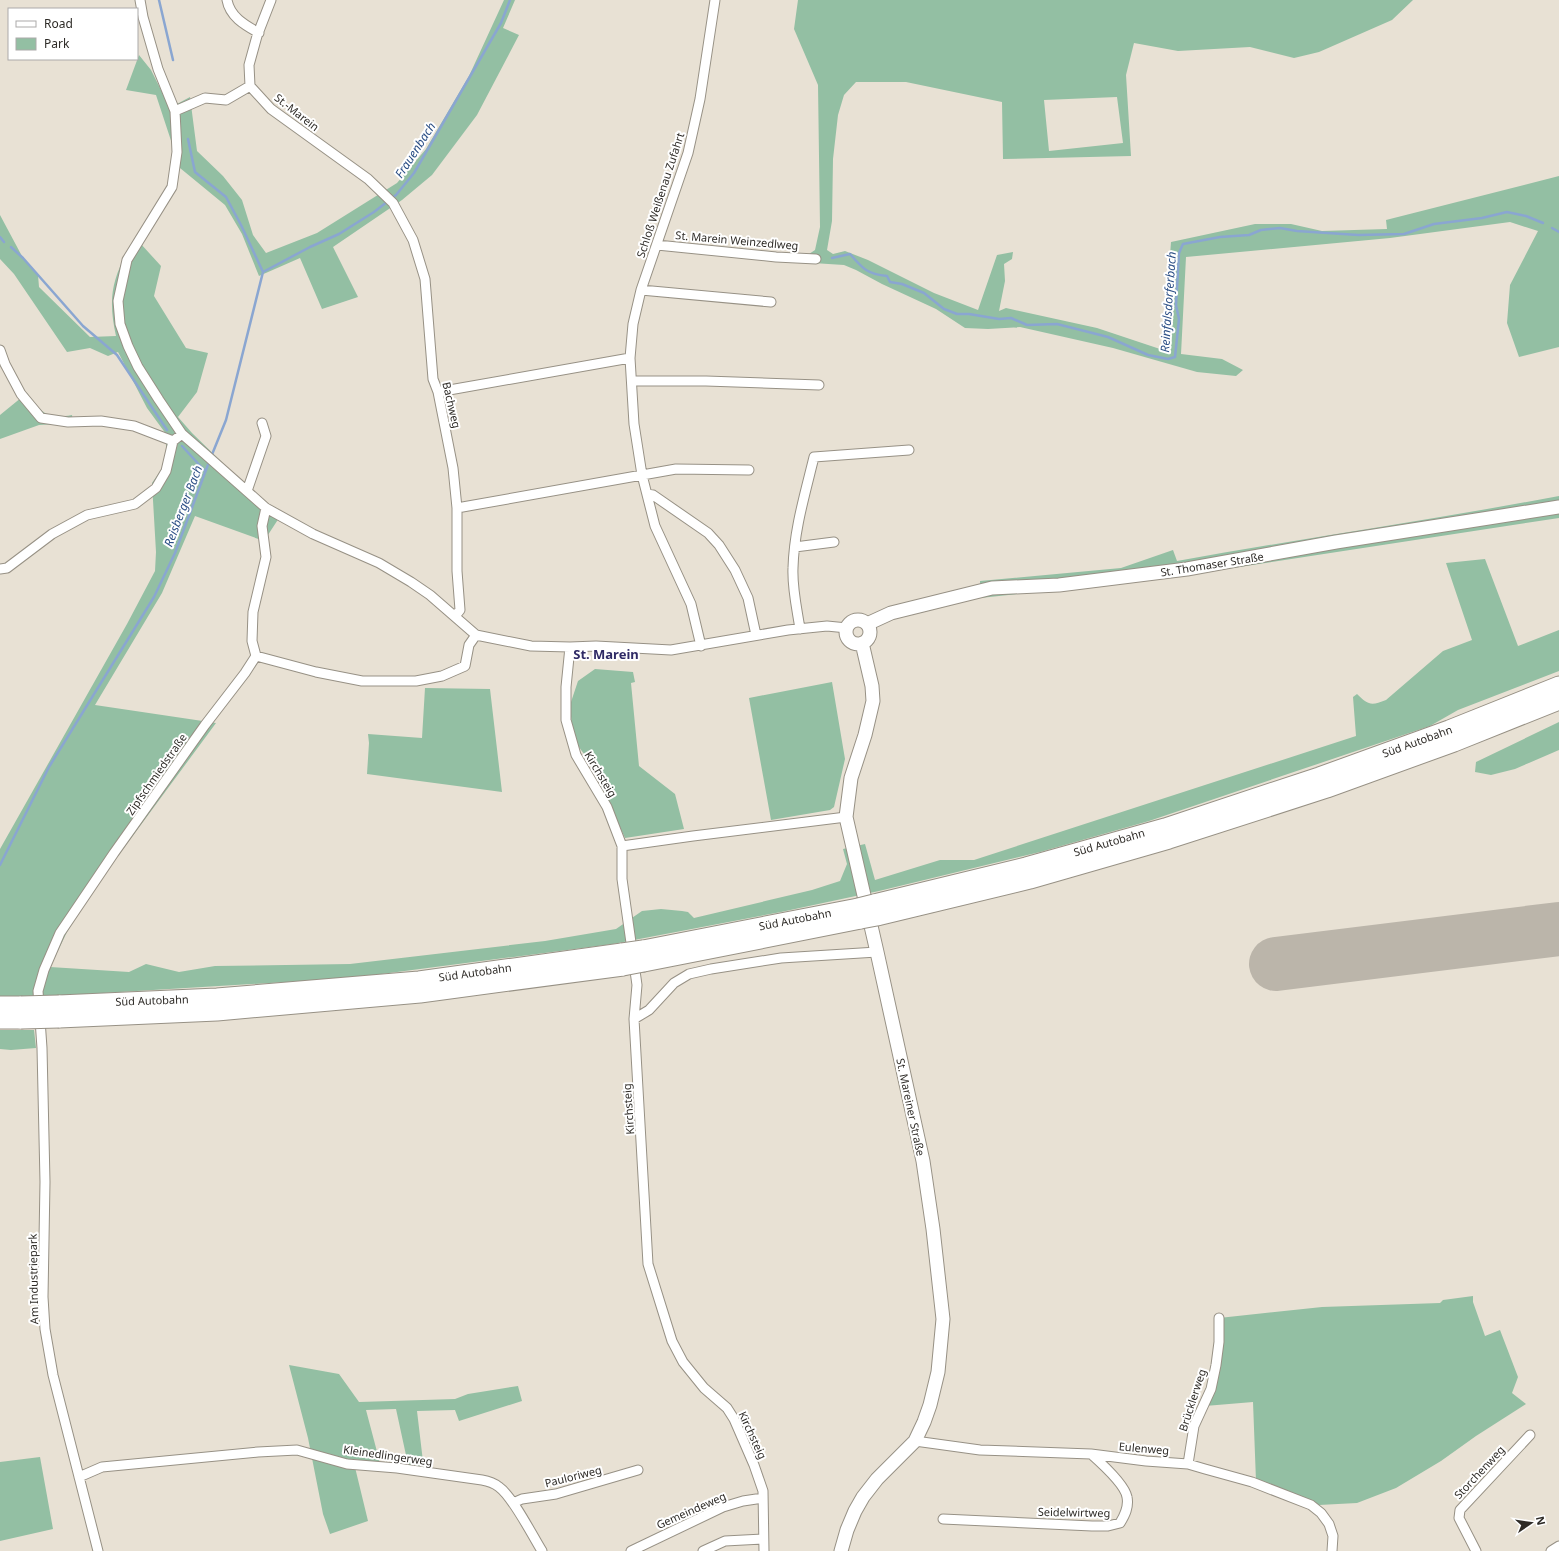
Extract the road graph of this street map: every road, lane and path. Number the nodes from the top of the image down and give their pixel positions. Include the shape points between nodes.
1 (140, 0) edge
2 (227, 0) edge
3 (271, 0) edge
4 (715, 0) edge
5 (258, 33) junction
6 (250, 86) junction
7 (175, 111) junction
8 (393, 203) joint
9 (657, 245) junction
10 (816, 259) dead end
11 (641, 290) junction
12 (772, 302) dead end
13 (0, 350) edge
14 (630, 358) junction
15 (632, 381) junction
16 (818, 385) dead end
17 (438, 392) junction
18 (262, 423) dead end
19 (182, 434) junction
20 (173, 441) junction
21 (909, 450) dead end
22 (749, 470) dead end
23 (642, 475) junction
24 (247, 490) junction
25 (646, 494) junction
26 (1559, 507) edge
27 (266, 508) junction
28 (458, 508) junction
29 (834, 542) dead end
30 (795, 547) junction
31 (0, 570) edge
32 (455, 616) junction
33 (867, 624) junction
34 (847, 628) junction
35 (800, 629) junction
36 (476, 635) junction
37 (756, 635) junction
38 (862, 643) junction
39 (701, 646) junction
40 (570, 647) junction
41 (256, 656) junction
42 (1559, 685) edge
43 (1559, 701) edge
44 (846, 817) junction
45 (622, 846) junction
46 (868, 912) junction
47 (878, 952) junction
48 (0, 1005) edge
49 (21, 1012) junction
50 (634, 1019) junction
51 (0, 1020) edge
52 (42, 1048) joint
53 (1219, 1318) dead end
54 (1530, 1435) dead end
55 (915, 1441) junction
56 (1091, 1454) junction
57 (1188, 1464) junction
58 (638, 1470) dead end
59 (79, 1477) junction
60 (763, 1498) junction
61 (513, 1504) junction
62 (943, 1519) dead end
63 (763, 1539) junction
64 (1559, 1546) edge
65 (98, 1551) edge
66 (542, 1551) edge
67 (631, 1551) edge
68 (703, 1551) edge
69 (764, 1551) edge
70 (842, 1551) edge
71 (1332, 1551) edge
72 (1476, 1551) edge
73 (1551, 1551) edge

1 - 7 street via 158,69
2 - 5 street via 228,8 234,16
3 - 5 street
4 - 9 street, Schloß Weißenau Zufahrt via 700,99 688,153
5 - 6 street via 249,65
6 - 7 street via 226,100 204,98
6 - 8 street, St.-Marein via 271,109 368,179
7 - 19 street via 177,152 172,186 127,260 118,302 120,324 138,367
8 - 17 street, Bachweg via 413,240 425,279 430,353 433,378
9 - 10 street, St. Marein Weinzedlweg
9 - 11 street, Schloß Weißenau Zufahrt
11 - 12 street
11 - 14 street, Schloß Weißenau Zufahrt via 633,324
13 - 20 street via 21,394 41,418 68,422 101,421 134,426
14 - 15 street, Schloß Weißenau Zufahrt
14 - 17 street
15 - 16 street
15 - 23 street, Schloß Weißenau Zufahrt via 634,424
17 - 28 street, Bachweg
18 - 24 street via 266,436
19 - 20 street
19 - 24 street
20 - 31 street via 166,471 156,488 135,504 87,515 52,534 7,568
21 - 30 street via 814,457 797,527
22 - 23 street via 676,469
23 - 25 street, Schloß Weißenau Zufahrt
23 - 28 street
24 - 27 street
25 - 37 street via 653,495 708,533 719,545 735,570 748,598
25 - 39 street, Schloß Weißenau Zufahrt via 655,526 691,604
26 - 33 main road, St. Thomaser Straße via 1336,542 1187,569 1059,585 992,588 891,613
27 - 32 street via 314,534 385,566 411,582
27 - 41 street via 262,526 266,557 253,612 252,641
28 - 32 street, Bachweg via 457,571 460,610
29 - 30 street
30 - 35 street via 793,580
32 - 36 street
33 - 34 main road via 857,620
33 - 38 main road via 869,637
34 - 35 street via 827,626
34 - 38 main road via 849,640 857,644
35 - 37 street
36 - 40 street via 531,646
36 - 41 street via 469,645 465,666 442,676 416,681 362,681
37 - 39 street
38 - 44 main road, St. Mareiner Straße via 873,701 851,778
39 - 40 street via 671,650
40 - 45 street, Kirchsteig via 566,720 576,755 607,807
41 - 52 street, Zipfschmiedstraße via 119,846 60,933 38,991
42 - 46 highway, Süd Autobahn via 1449,730 1165,827
43 - 46 highway, Süd Autobahn via 1454,743 1327,789 1177,838 1030,880
44 - 45 street
44 - 47 main road, St. Mareiner Straße
45 - 50 street, Kirchsteig via 622,879 637,985
46 - 49 highway, Süd Autobahn, bridge via 622,959 419,980 59,1011
47 - 50 street via 781,958 689,974 674,983 649,1010
47 - 55 main road, St. Mareiner Straße via 923,1161 943,1319 938,1372 930,1405
48 - 49 highway, Süd Autobahn
49 - 51 highway, Süd Autobahn
50 - 60 street, Kirchsteig via 648,1264 672,1341 693,1376 727,1408 734,1419 754,1465
52 - 59 street, Am Industriepark via 45,1329 53,1376
53 - 57 street, Brücklerweg via 1219,1342 1211,1389 1194,1426
54 - 72 street, Storchenweg via 1460,1510 1459,1518
55 - 56 street, Eulenweg via 980,1450
55 - 70 main road, St. Mareiner Straße via 863,1497 847,1530
56 - 57 street, Eulenweg
56 - 62 street, Seidelwirtweg via 1117,1480 1127,1496 1126,1514 1120,1523 1092,1526
57 - 71 street, Eulenweg via 1252,1482 1311,1505 1329,1524 1333,1536
58 - 61 street, Pauloriweg via 556,1494 522,1499
59 - 61 street, Kleinedlingerweg via 102,1467 297,1450 347,1464 482,1480 499,1486
59 - 65 street, Am Industriepark
60 - 63 street, Kirchsteig
60 - 67 street, Gemeindeweg via 723,1507
61 - 66 street, Kleinedlingerweg
63 - 68 street via 725,1541
63 - 69 street, Kirchsteig
64 - 73 street

